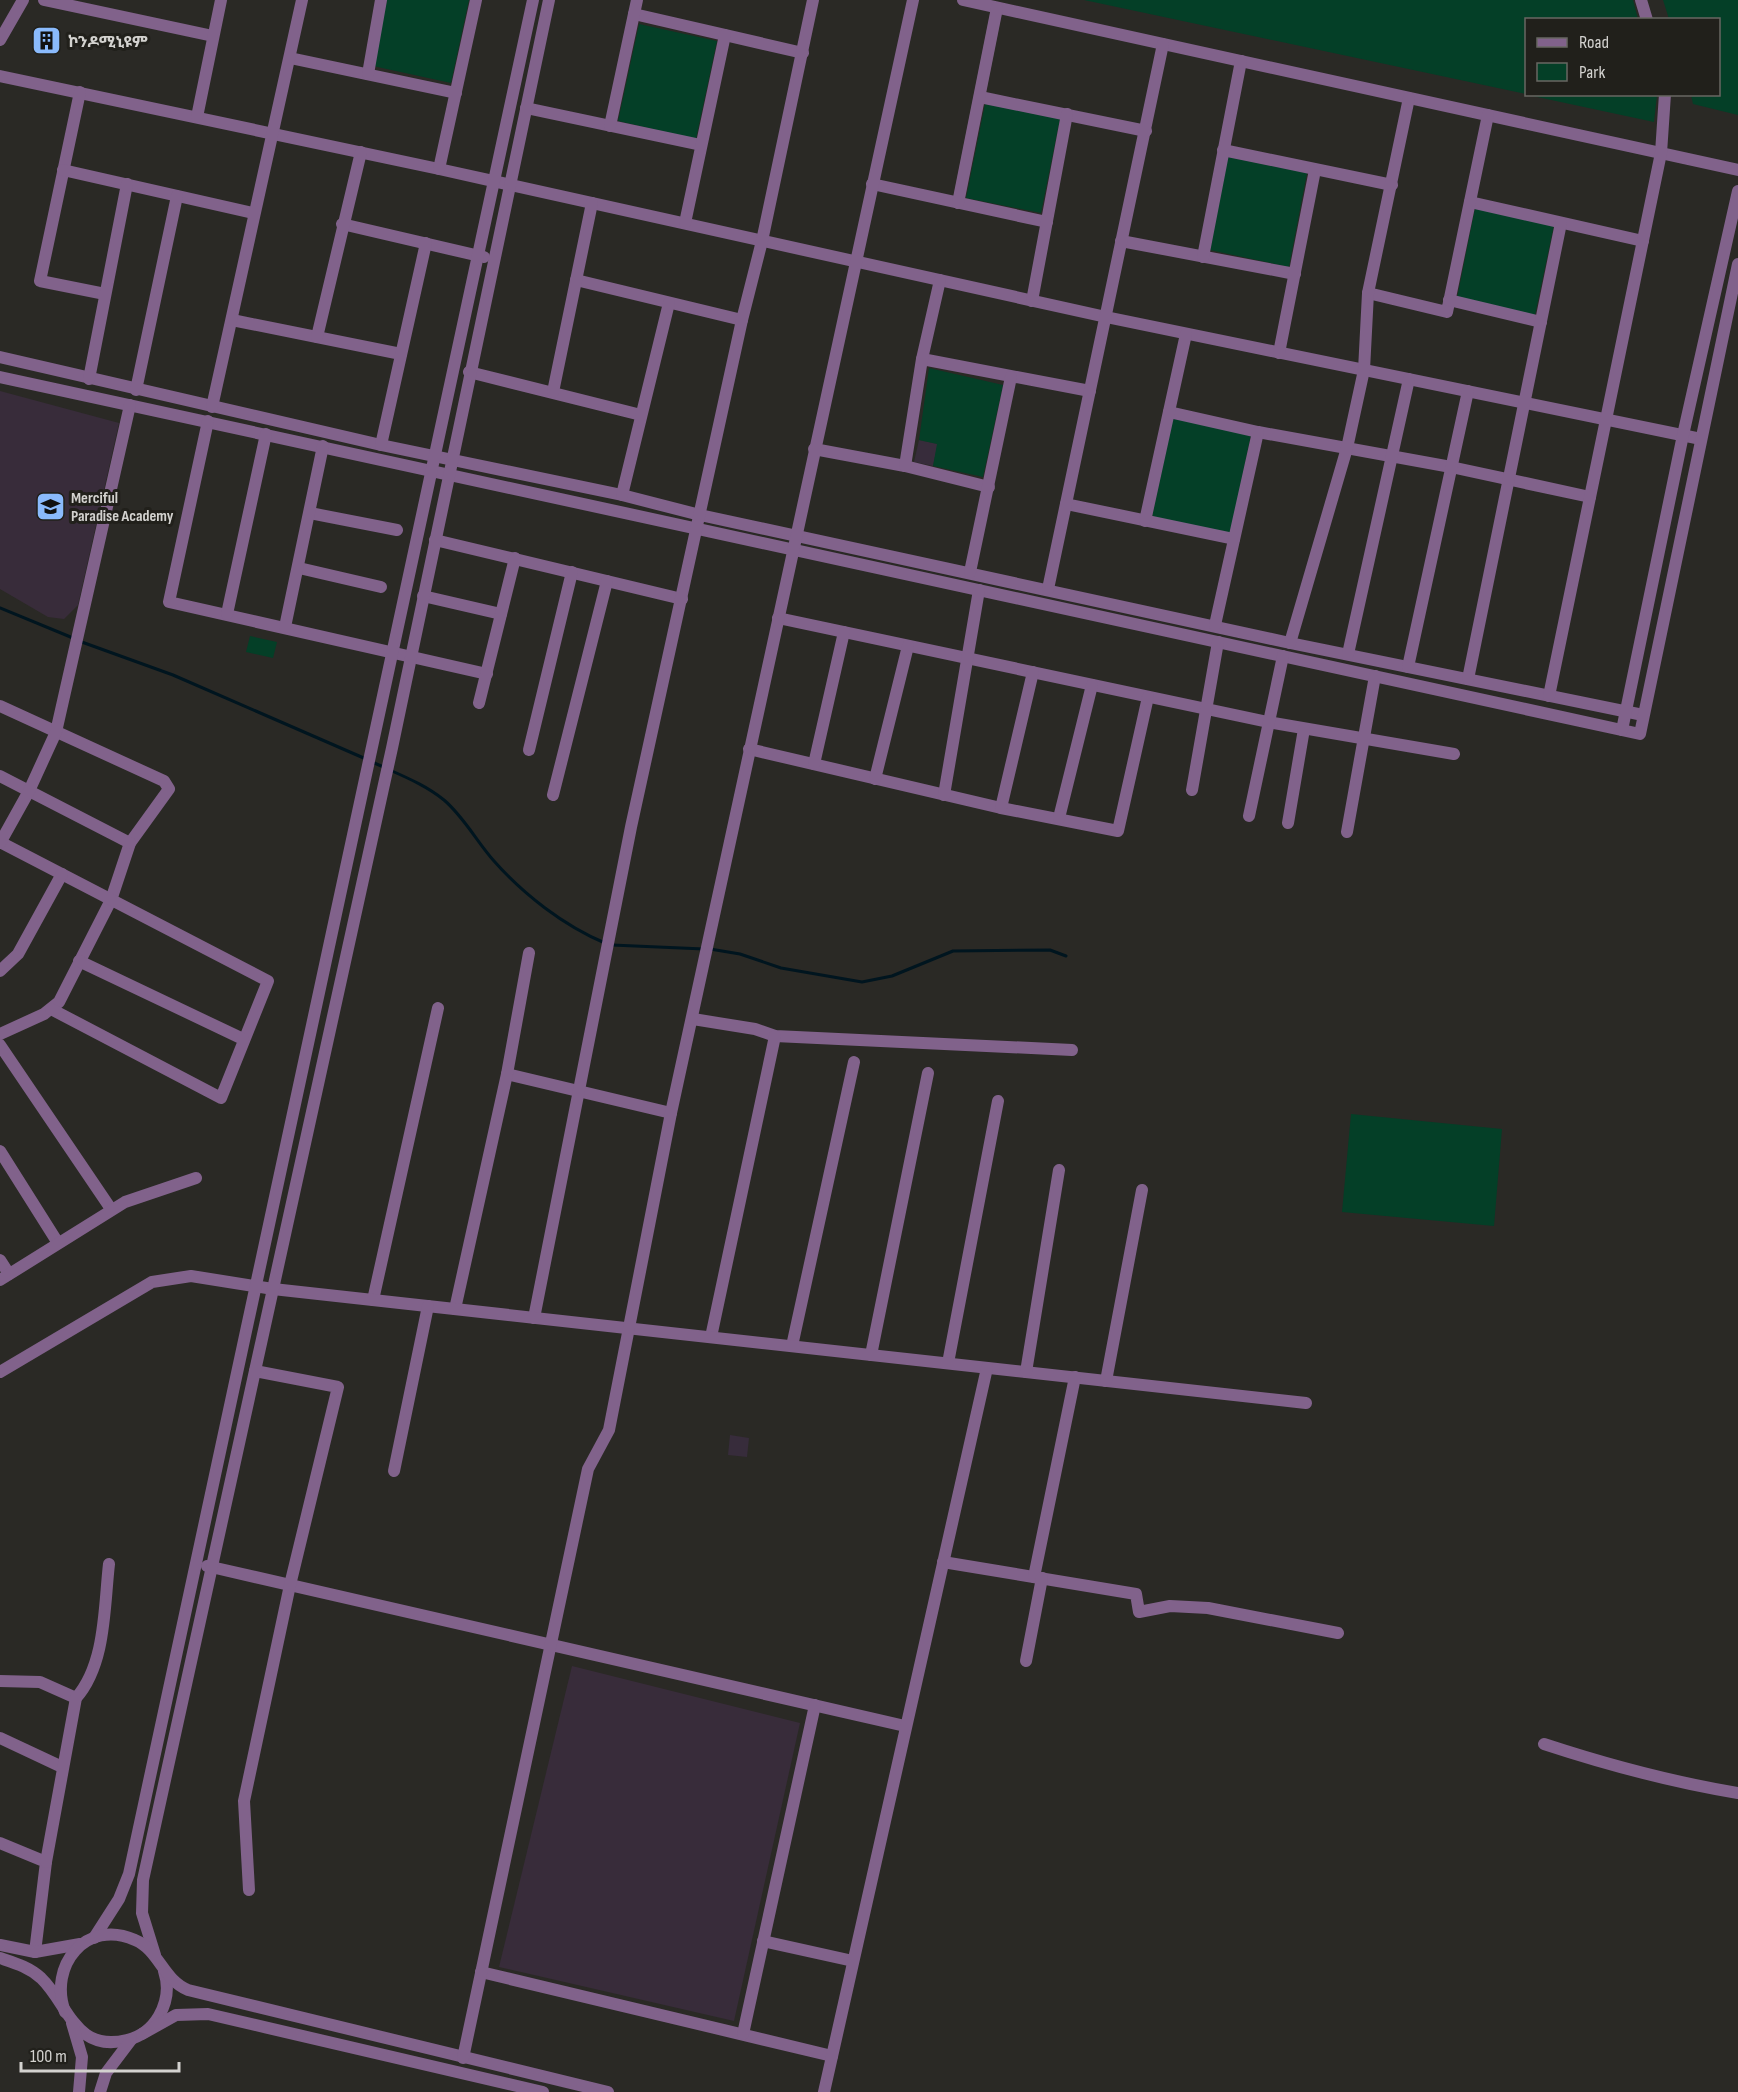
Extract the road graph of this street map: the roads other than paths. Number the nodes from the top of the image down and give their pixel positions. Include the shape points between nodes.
1 (23, 0) edge
2 (44, 0) edge
3 (221, 0) edge
4 (302, 0) edge
5 (381, 0) edge
6 (476, 0) edge
7 (533, 0) edge
8 (549, 0) edge
9 (637, 0) edge
10 (813, 0) edge
11 (913, 0) edge
12 (963, 0) edge
13 (1641, 0) edge
14 (997, 8) junction
15 (634, 14) junction
16 (1646, 18) edge
17 (724, 35) junction
18 (213, 36) junction
19 (0, 40) edge
20 (1163, 44) junction
21 (803, 53) junction
22 (290, 58) junction
23 (1241, 61) junction
24 (368, 74) junction
25 (0, 76) edge
26 (80, 92) junction
27 (456, 93) junction
28 (1665, 96) edge
29 (980, 97) junction
30 (1409, 98) junction
31 (526, 108) junction
32 (1067, 114) junction
33 (1488, 115) junction
34 (197, 117) junction
35 (610, 126) junction
36 (1146, 131) junction
37 (272, 135) junction
38 (701, 145) junction
39 (1223, 150) junction
40 (361, 152) junction
41 (1661, 153) junction
42 (439, 169) junction
43 (63, 170) junction
44 (1315, 170) junction
45 (1738, 170) edge
46 (494, 181) junction
47 (127, 184) junction
48 (873, 184) junction
49 (510, 185) junction
50 (1392, 185) junction
51 (1738, 191) edge
52 (177, 196) junction
53 (1470, 202) junction
54 (592, 203) junction
55 (958, 203) junction
56 (253, 213) junction
57 (1047, 222) junction
58 (684, 223) junction
59 (1561, 223) junction
60 (342, 224) junction
61 (762, 241) junction
62 (1122, 241) junction
63 (1643, 241) junction
64 (426, 243) junction
65 (478, 256) junction
66 (1203, 257) junction
67 (494, 259) junction
68 (856, 261) junction
69 (1738, 264) edge
70 (1295, 274) junction
71 (576, 280) junction
72 (940, 280) junction
73 (1368, 293) junction
74 (105, 294) junction
75 (1449, 300) junction
76 (1032, 301) junction
77 (669, 303) junction
78 (1106, 317) junction
79 (232, 320) junction
80 (742, 320) junction
81 (1540, 321) junction
82 (1186, 334) junction
83 (317, 337) junction
84 (1279, 353) junction
85 (401, 354) junction
86 (0, 357) edge
87 (922, 359) junction
88 (15, 361) junction
89 (1364, 370) junction
90 (469, 372) junction
91 (1011, 377) junction
92 (5, 378) edge
93 (89, 379) junction
94 (1409, 379) junction
95 (136, 390) junction
96 (1090, 391) junction
97 (1468, 391) junction
98 (552, 392) junction
99 (1524, 403) junction
100 (130, 405) junction
101 (212, 407) junction
102 (1169, 412) junction
103 (641, 415) junction
104 (1606, 419) junction
105 (208, 421) junction
106 (1258, 432) junction
107 (266, 434) junction
108 (1683, 435) junction
109 (1701, 439) junction
110 (381, 445) junction
111 (323, 446) junction
112 (1347, 448) junction
113 (814, 449) junction
114 (435, 455) junction
115 (1392, 455) junction
116 (452, 458) junction
117 (905, 466) junction
118 (1451, 467) junction
119 (433, 472) junction
120 (448, 475) junction
121 (1508, 480) junction
122 (989, 487) junction
123 (622, 495) junction
124 (1590, 497) junction
125 (1066, 504) junction
126 (310, 513) junction
127 (699, 521) junction
128 (1145, 521) junction
129 (398, 530) dead end
130 (796, 536) junction
131 (1234, 539) junction
132 (435, 540) junction
133 (794, 549) junction
134 (515, 558) junction
135 (299, 568) junction
136 (572, 572) junction
137 (970, 572) junction
138 (607, 581) junction
139 (381, 587) dead end
140 (1048, 589) junction
141 (979, 590) junction
142 (423, 596) junction
143 (682, 598) junction
144 (227, 614) junction
145 (501, 614) junction
146 (778, 618) junction
147 (1215, 625) junction
148 (285, 627) junction
149 (844, 632) junction
150 (1218, 642) junction
151 (1290, 643) junction
152 (908, 645) junction
153 (394, 652) junction
154 (1348, 654) junction
155 (411, 656) junction
156 (1283, 656) junction
157 (968, 658) junction
158 (1408, 667) junction
159 (1033, 672) junction
160 (487, 674) junction
161 (1375, 676) junction
162 (1468, 680) junction
163 (1092, 685) junction
164 (1549, 696) junction
165 (1148, 697) junction
166 (479, 703) dead end
167 (0, 706) edge
168 (1206, 709) junction
169 (1626, 711) junction
170 (1643, 715) junction
171 (1268, 722) junction
172 (1304, 729) junction
173 (1622, 730) junction
174 (56, 732) junction
175 (1362, 738) junction
176 (749, 749) junction
177 (529, 750) dead end
178 (1454, 754) dead end
179 (814, 764) junction
180 (0, 776) edge
181 (875, 779) junction
182 (1192, 790) dead end
183 (29, 791) junction
184 (552, 795) dead end
185 (944, 795) junction
186 (1001, 808) junction
187 (1249, 816) dead end
188 (1059, 818) junction
189 (1288, 823) dead end
190 (1347, 832) dead end
191 (0, 842) edge
192 (130, 843) junction
193 (62, 874) junction
194 (111, 900) junction
195 (530, 953) dead end
196 (79, 961) junction
197 (0, 971) edge
198 (438, 1008) dead end
199 (51, 1009) junction
200 (693, 1019) junction
201 (0, 1034) edge
202 (775, 1036) junction
203 (243, 1039) junction
204 (0, 1045) edge
205 (1072, 1050) dead end
206 (854, 1062) dead end
207 (928, 1073) dead end
208 (507, 1074) junction
209 (578, 1092) junction
210 (998, 1101) dead end
211 (671, 1113) junction
212 (0, 1151) edge
213 (1059, 1170) dead end
214 (196, 1178) dead end
215 (1143, 1190) dead end
216 (111, 1209) junction
217 (58, 1243) junction
218 (0, 1260) edge
219 (5, 1277) edge
220 (258, 1284) junction
221 (273, 1289) junction
222 (373, 1300) junction
223 (428, 1306) junction
224 (455, 1309) junction
225 (534, 1318) junction
226 (629, 1328) junction
227 (711, 1337) junction
228 (792, 1346) junction
229 (871, 1355) junction
230 (948, 1363) junction
231 (987, 1368) junction
232 (255, 1371) junction
233 (0, 1372) edge
234 (1026, 1372) junction
235 (1075, 1377) junction
236 (1106, 1381) junction
237 (1306, 1403) dead end
238 (394, 1472) dead end
239 (942, 1562) junction
240 (109, 1564) dead end
241 (197, 1564) junction
242 (213, 1567) junction
243 (1038, 1578) junction
244 (290, 1585) junction
245 (1338, 1633) dead end
246 (551, 1645) junction
247 (1026, 1661) dead end
248 (0, 1681) edge
249 (76, 1698) junction
250 (814, 1705) junction
251 (905, 1726) junction
252 (0, 1738) edge
253 (1544, 1743) dead end
254 (62, 1767) junction
255 (1738, 1792) edge
256 (0, 1843) edge
257 (46, 1862) junction
258 (249, 1890) dead end
259 (89, 1940) junction
260 (763, 1941) junction
261 (0, 1946) edge
262 (35, 1952) junction
263 (0, 1958) edge
264 (158, 1960) junction
265 (853, 1961) junction
266 (481, 1972) junction
267 (68, 2017) junction
268 (743, 2034) junction
269 (137, 2036) junction
270 (832, 2056) junction
271 (463, 2058) junction
272 (573, 2088) edge
273 (79, 2092) edge
274 (100, 2092) edge
275 (543, 2092) edge
276 (608, 2092) edge
277 (824, 2092) edge

1 - 19 street
2 - 18 street
3 - 18 street
4 - 22 street
5 - 24 street
6 - 27 street
7 - 46 street
8 - 31 street
9 - 15 street
10 - 21 street
11 - 48 street
12 - 14 street
13 - 16 street
14 - 20 street
14 - 29 street
15 - 17 street
15 - 35 street
17 - 21 street
17 - 38 street
18 - 34 street
20 - 23 street
20 - 36 street
21 - 61 street
22 - 24 street
22 - 37 street
23 - 30 street
23 - 39 street
24 - 27 street
25 - 26 street
26 - 34 street
26 - 43 street
27 - 42 street
28 - 41 street
29 - 32 street
29 - 55 street
30 - 33 street
30 - 50 street
31 - 35 street
31 - 49 street
32 - 36 street
32 - 57 street
33 - 41 street
33 - 53 street
34 - 37 street
35 - 38 street
36 - 62 street
37 - 40 street
37 - 56 street
38 - 58 street
39 - 44 street
39 - 66 street
40 - 42 street
40 - 60 street
41 - 45 street
41 - 63 street
42 - 46 street
43 - 47 street
43 - 74 street via 40,281
44 - 50 street
44 - 70 street
46 - 49 street
46 - 65 street
47 - 52 street
47 - 74 street
48 - 55 street
48 - 68 street
49 - 54 street
49 - 67 street
50 - 73 street
51 - 108 street
52 - 56 street
52 - 95 street
53 - 59 street
53 - 75 street
54 - 58 street
54 - 71 street
55 - 57 street
56 - 79 street
57 - 76 street
58 - 61 street
59 - 63 street
59 - 81 street
60 - 64 street
60 - 83 street
61 - 68 street
61 - 80 street
62 - 66 street
62 - 78 street
63 - 104 street
64 - 65 street
64 - 85 street
65 - 67 street
65 - 114 street
66 - 70 street
67 - 90 street
68 - 72 street
68 - 113 street
69 - 109 street
70 - 84 street
71 - 77 street
71 - 98 street
72 - 76 street
72 - 87 street
73 - 75 street via 1447,312
73 - 89 street
74 - 93 street
75 - 81 street
76 - 78 street
77 - 80 street
77 - 103 street
78 - 82 street
78 - 96 street
79 - 83 street
79 - 101 street
80 - 127 street
81 - 99 street
82 - 84 street
82 - 102 street
83 - 85 street
84 - 89 street
85 - 110 street
86 - 88 street
87 - 91 street
87 - 117 street
88 - 92 street
88 - 93 street
89 - 94 street
89 - 112 street
90 - 98 street
90 - 116 street
91 - 96 street
91 - 122 street
92 - 100 street
93 - 95 street
94 - 97 street
94 - 115 street
95 - 101 street
96 - 125 street
97 - 99 street
97 - 118 street
98 - 103 street
99 - 104 street
99 - 121 street
100 - 105 street
100 - 174 street
101 - 110 street
102 - 106 street
102 - 128 street
103 - 123 street
104 - 108 street
104 - 124 street
105 - 107 street
105 - 144 street via 169,602
106 - 112 street
106 - 131 street
107 - 111 street
107 - 144 street
108 - 109 street
108 - 169 street
109 - 170 street
110 - 114 street
111 - 119 street
111 - 126 street
112 - 115 street
112 - 151 street
113 - 117 street
113 - 130 street
114 - 116 street
114 - 119 street
115 - 118 street
115 - 154 street
116 - 120 street
116 - 123 street
117 - 122 street
118 - 121 street
118 - 158 street
119 - 120 street
119 - 153 street
120 - 127 street
120 - 132 street
121 - 124 street
121 - 162 street
122 - 137 street
123 - 127 street
124 - 164 street
125 - 128 street
125 - 140 street
126 - 129 street
126 - 135 street
127 - 130 street
127 - 133 street
127 - 143 street
128 - 131 street
130 - 133 street
130 - 137 street
131 - 147 street
132 - 134 street
132 - 142 street
133 - 141 street
133 - 146 street
134 - 136 street
134 - 145 street
135 - 139 street
135 - 148 street
136 - 138 street
136 - 177 street
137 - 140 street
138 - 143 street
138 - 184 street
140 - 147 street
141 - 150 street
141 - 157 street
142 - 145 street
142 - 155 street
143 - 209 street
144 - 148 street
145 - 160 street
146 - 149 street
146 - 176 street
147 - 151 street
148 - 153 street
149 - 152 street
149 - 179 street
150 - 156 street
150 - 168 street
151 - 154 street
152 - 157 street
152 - 181 street
153 - 155 street
153 - 220 street
154 - 158 street
155 - 160 street
155 - 221 street
156 - 161 street
156 - 171 street
157 - 159 street
157 - 185 street
158 - 162 street
159 - 163 street
159 - 186 street
160 - 166 street
161 - 173 street
161 - 175 street
162 - 164 street
163 - 165 street
163 - 188 street
164 - 169 street
165 - 168 street
165 - 188 street via 1118,831
167 - 174 street
168 - 171 street
168 - 182 street
169 - 170 street
169 - 173 street
170 - 173 street via 1640,734
171 - 172 street
171 - 187 street
172 - 175 street
172 - 189 street
174 - 183 street
174 - 192 street via 167,784 169,792
175 - 178 street
175 - 190 street
176 - 179 street
176 - 200 street
179 - 181 street
180 - 183 street
181 - 185 street
183 - 191 street
183 - 192 street
185 - 186 street
186 - 188 street
191 - 193 street
192 - 194 street
193 - 194 street
193 - 197 street via 18,954
194 - 196 street
194 - 203 street via 267,981
195 - 208 street
196 - 199 street
196 - 203 street
198 - 222 street
199 - 201 street
199 - 203 street via 221,1098
200 - 202 street
200 - 211 street
202 - 205 street
202 - 227 street
204 - 216 street
206 - 228 street
207 - 229 street
208 - 209 street
208 - 224 street
209 - 211 street
209 - 225 street
210 - 230 street
211 - 226 street
212 - 217 street
213 - 234 street
214 - 216 street
215 - 236 street
216 - 217 street
217 - 219 street
218 - 219 street
220 - 221 street
220 - 233 street via 191,1276 152,1282
220 - 241 street
221 - 222 street
221 - 232 street
222 - 223 street
223 - 224 street
223 - 238 street
224 - 225 street
225 - 226 street
226 - 227 street
226 - 246 street via 609,1430 588,1469
227 - 228 street
228 - 229 street
229 - 230 street
230 - 231 street
231 - 234 street
231 - 239 street
232 - 242 street
232 - 244 street via 338,1387
234 - 235 street
235 - 236 street
235 - 243 street
236 - 237 street
239 - 243 street
239 - 251 street
240 - 249 street via 96,1664 88,1685
241 - 242 street
241 - 259 street via 129,1874 119,1899
242 - 244 street
242 - 264 street via 143,1880 142,1913
243 - 245 street via 1136,1594 1139,1612 1170,1606 1208,1608
243 - 247 street
244 - 246 street
244 - 258 street via 244,1801
246 - 250 street
246 - 266 street
248 - 249 street via 40,1682
249 - 254 street
250 - 251 street
250 - 260 street
251 - 265 street
252 - 254 street
253 - 255 street via 1625,1770
254 - 257 street
256 - 257 street
257 - 262 street
259 - 262 street via 60,1950
259 - 264 street via 128,1936 147,1947
259 - 267 street via 68,1958 60,1979 59,1990
260 - 265 street
260 - 268 street
261 - 262 street
263 - 267 street via 29,1969 40,1978
264 - 269 street via 165,1975 166,1998 158,2018
264 - 271 street via 174,1983 188,1990
265 - 270 street
266 - 268 street
266 - 271 street
267 - 269 street via 88,2036 99,2040 121,2042
267 - 273 street via 82,2056
268 - 270 street
269 - 274 street via 106,2073
269 - 275 street via 176,2015 208,2014
270 - 277 street
271 - 272 street
272 - 276 street

